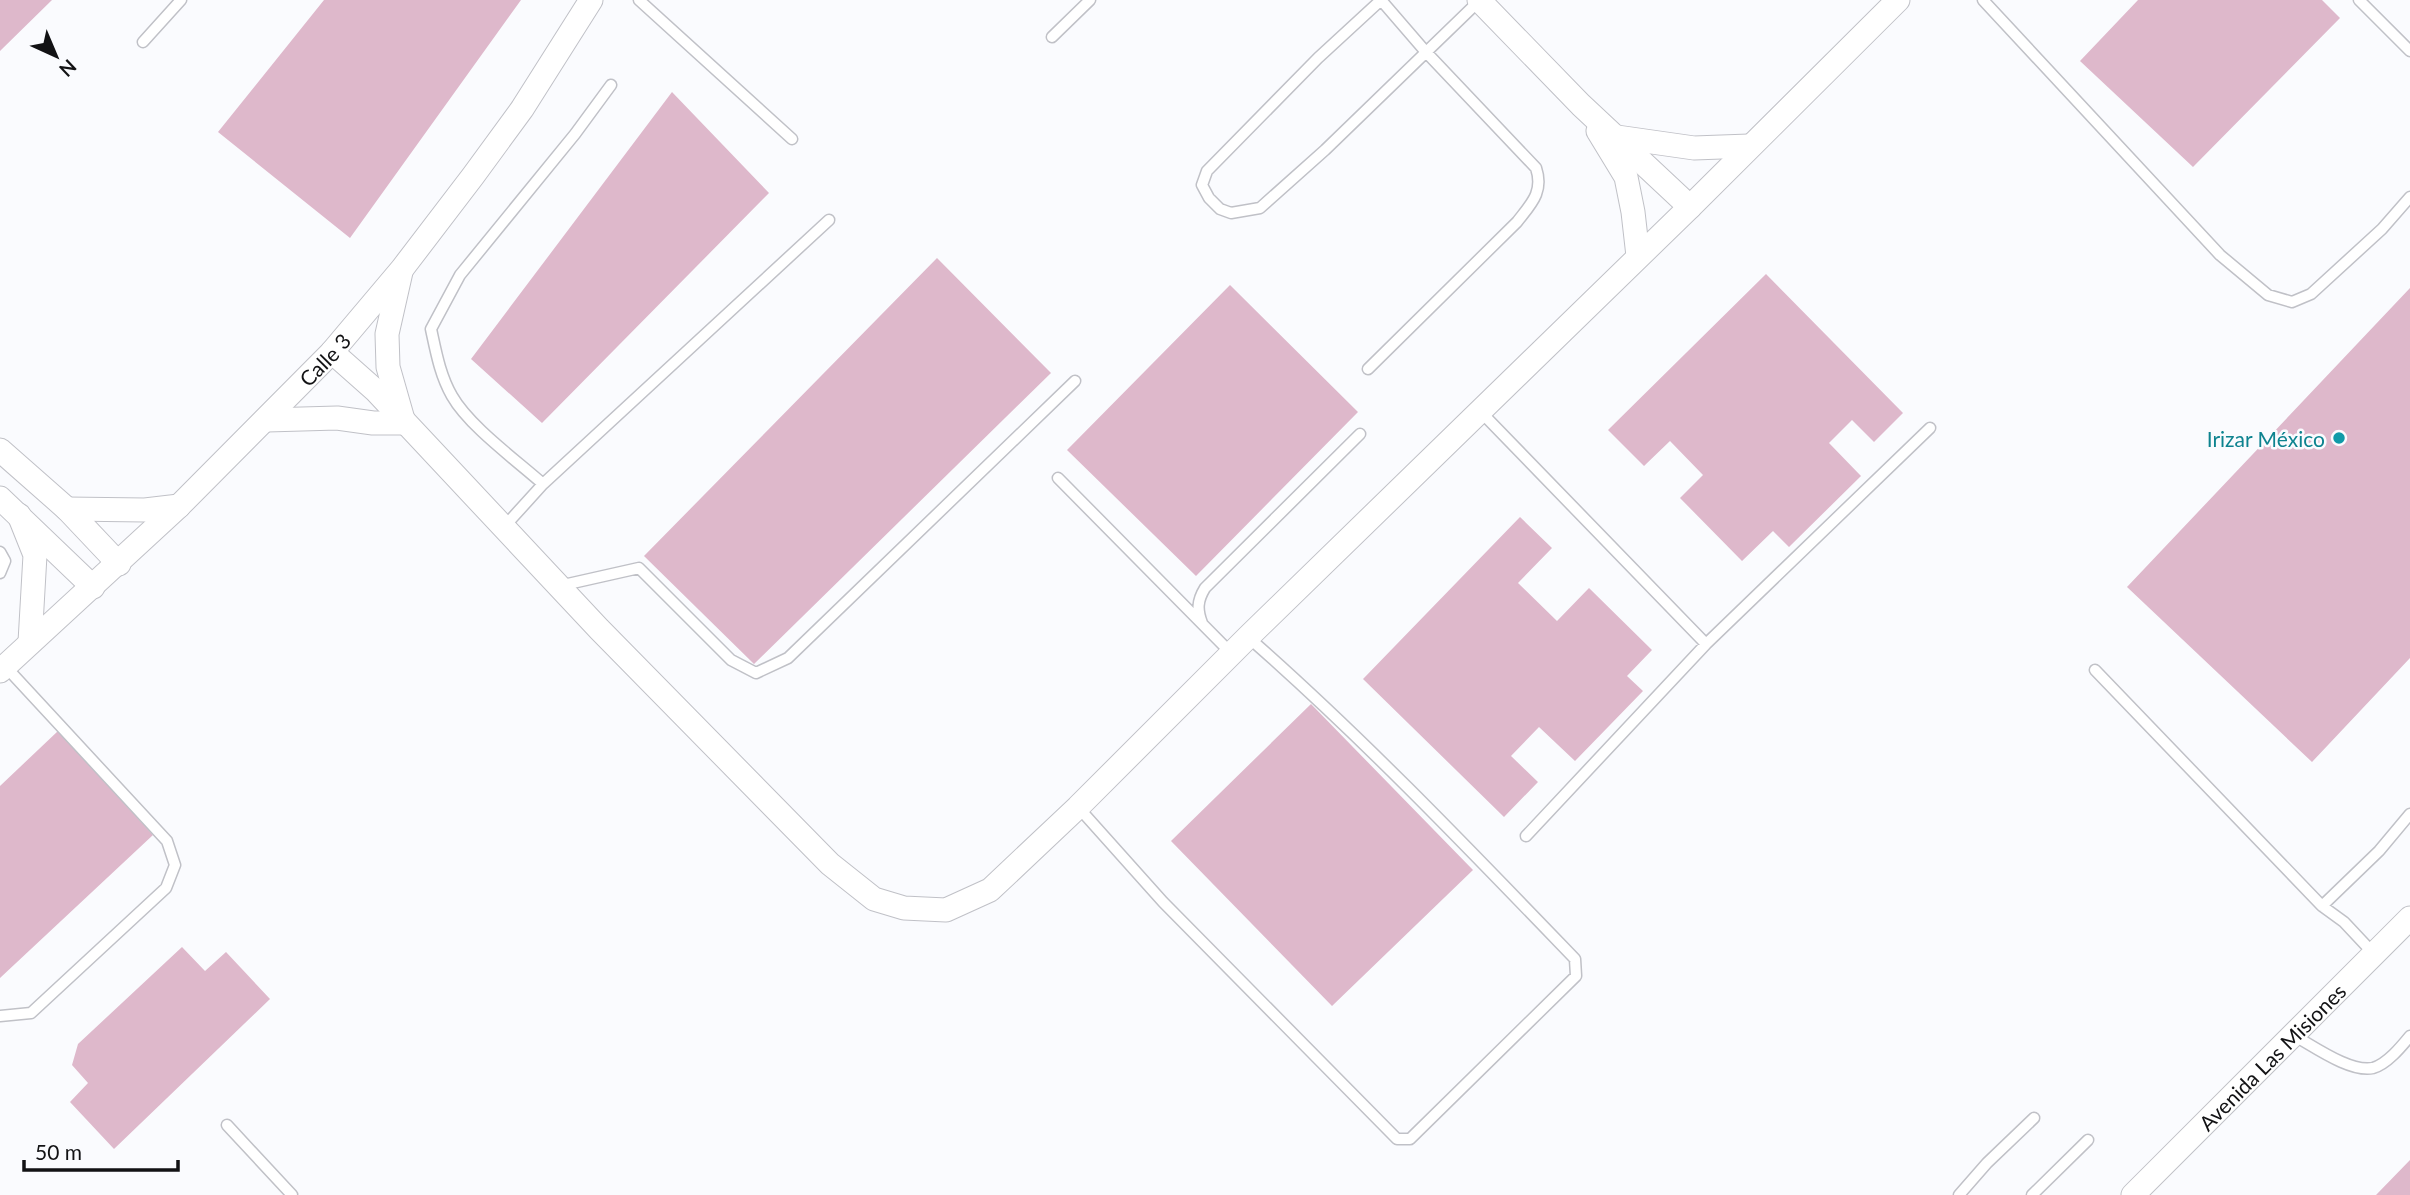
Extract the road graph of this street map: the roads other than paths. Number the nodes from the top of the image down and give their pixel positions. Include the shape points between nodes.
1 (181, 0) edge
2 (592, 0) edge
3 (639, 0) edge
4 (1090, 0) edge
5 (1381, 0) edge
6 (1480, 0) edge
7 (1898, 0) edge
8 (1983, 0) edge
9 (2359, 0) edge
10 (1052, 37) dead end
11 (143, 42) dead end
12 (1425, 51) junction
13 (2410, 51) edge
14 (611, 85) dead end
15 (1581, 105) junction
16 (1616, 137) junction
17 (792, 139) dead end
18 (1749, 146) junction
19 (2410, 197) edge
20 (1690, 207) junction
21 (828, 220) dead end
22 (1638, 256) junction
23 (402, 269) junction
24 (332, 352) junction
25 (1368, 369) dead end
26 (1075, 381) dead end
27 (1480, 411) junction
28 (267, 420) junction
29 (404, 424) junction
30 (1930, 428) dead end
31 (1360, 434) dead end
32 (0, 450) edge
33 (1058, 478) dead end
34 (543, 484) junction
35 (0, 498) edge
36 (179, 506) junction
37 (67, 509) junction
38 (19, 515) junction
39 (504, 527) junction
40 (0, 552) edge
41 (118, 564) junction
42 (0, 573) edge
43 (559, 586) junction
44 (93, 587) junction
45 (1202, 624) junction
46 (30, 642) junction
47 (1706, 644) junction
48 (1240, 645) junction
49 (2, 668) edge
50 (2095, 670) dead end
51 (1078, 807) junction
52 (2410, 814) edge
53 (1526, 836) dead end
54 (2322, 906) junction
55 (2410, 918) edge
56 (2374, 954) junction
57 (0, 1016) edge
58 (2293, 1035) junction
59 (2410, 1036) edge
60 (2034, 1118) dead end
61 (227, 1125) dead end
62 (2088, 1140) dead end
63 (292, 1195) edge
64 (1959, 1195) edge
65 (2032, 1195) edge
66 (2133, 1195) edge

1 - 11 lane
2 - 23 street, Calle 3 via 523,109
3 - 17 lane
4 - 10 lane
5 - 12 lane
5 - 12 lane via 1207,171 1202,184 1209,198 1231,213 1261,208
6 - 12 lane
6 - 15 street
7 - 18 street
8 - 19 lane via 2220,255 2268,295 2292,302 2311,294
9 - 13 lane
12 - 25 lane via 1536,167 1540,182 1517,222
14 - 34 lane via 460,275 430,329 440,371 453,398
15 - 16 street
15 - 22 street via 1626,177
16 - 18 street via 1694,148
16 - 20 street
18 - 20 street
20 - 22 street
21 - 34 lane
22 - 27 street
23 - 24 street, Calle 3
23 - 29 street via 387,334 388,367
24 - 28 street, Calle 3
24 - 29 street via 376,391
26 - 43 lane via 788,658 756,673 731,660 639,568
27 - 47 lane
27 - 48 street
28 - 29 street via 337,418
28 - 36 street, Calle 3
29 - 39 street
30 - 47 lane
31 - 45 lane via 1205,588 1198,610
32 - 37 street
33 - 45 lane
34 - 39 lane
35 - 38 street
36 - 37 street
36 - 41 street, Calle 3
37 - 41 street
38 - 44 street
38 - 46 street via 35,555
39 - 43 street
40 - 42 lane via 5,561
41 - 44 street, Calle 3
43 - 51 street via 830,864 874,899 904,908 946,910 990,890
44 - 46 street, Calle 3
45 - 48 lane
46 - 49 street, Calle 3
47 - 53 lane
48 - 51 street
48 - 51 lane via 1291,676 1422,801 1575,959 1576,976 1410,1139 1398,1139 1163,902
49 - 57 lane via 167,841 175,865 166,888 31,1013
50 - 54 lane
52 - 54 lane
54 - 56 lane
55 - 56 street, Avenida Las Misiones
56 - 58 street, Avenida Las Misiones
58 - 59 lane via 2344,1063 2374,1068
58 - 66 street, Avenida Las Misiones
60 - 64 lane
61 - 63 lane
62 - 65 lane

